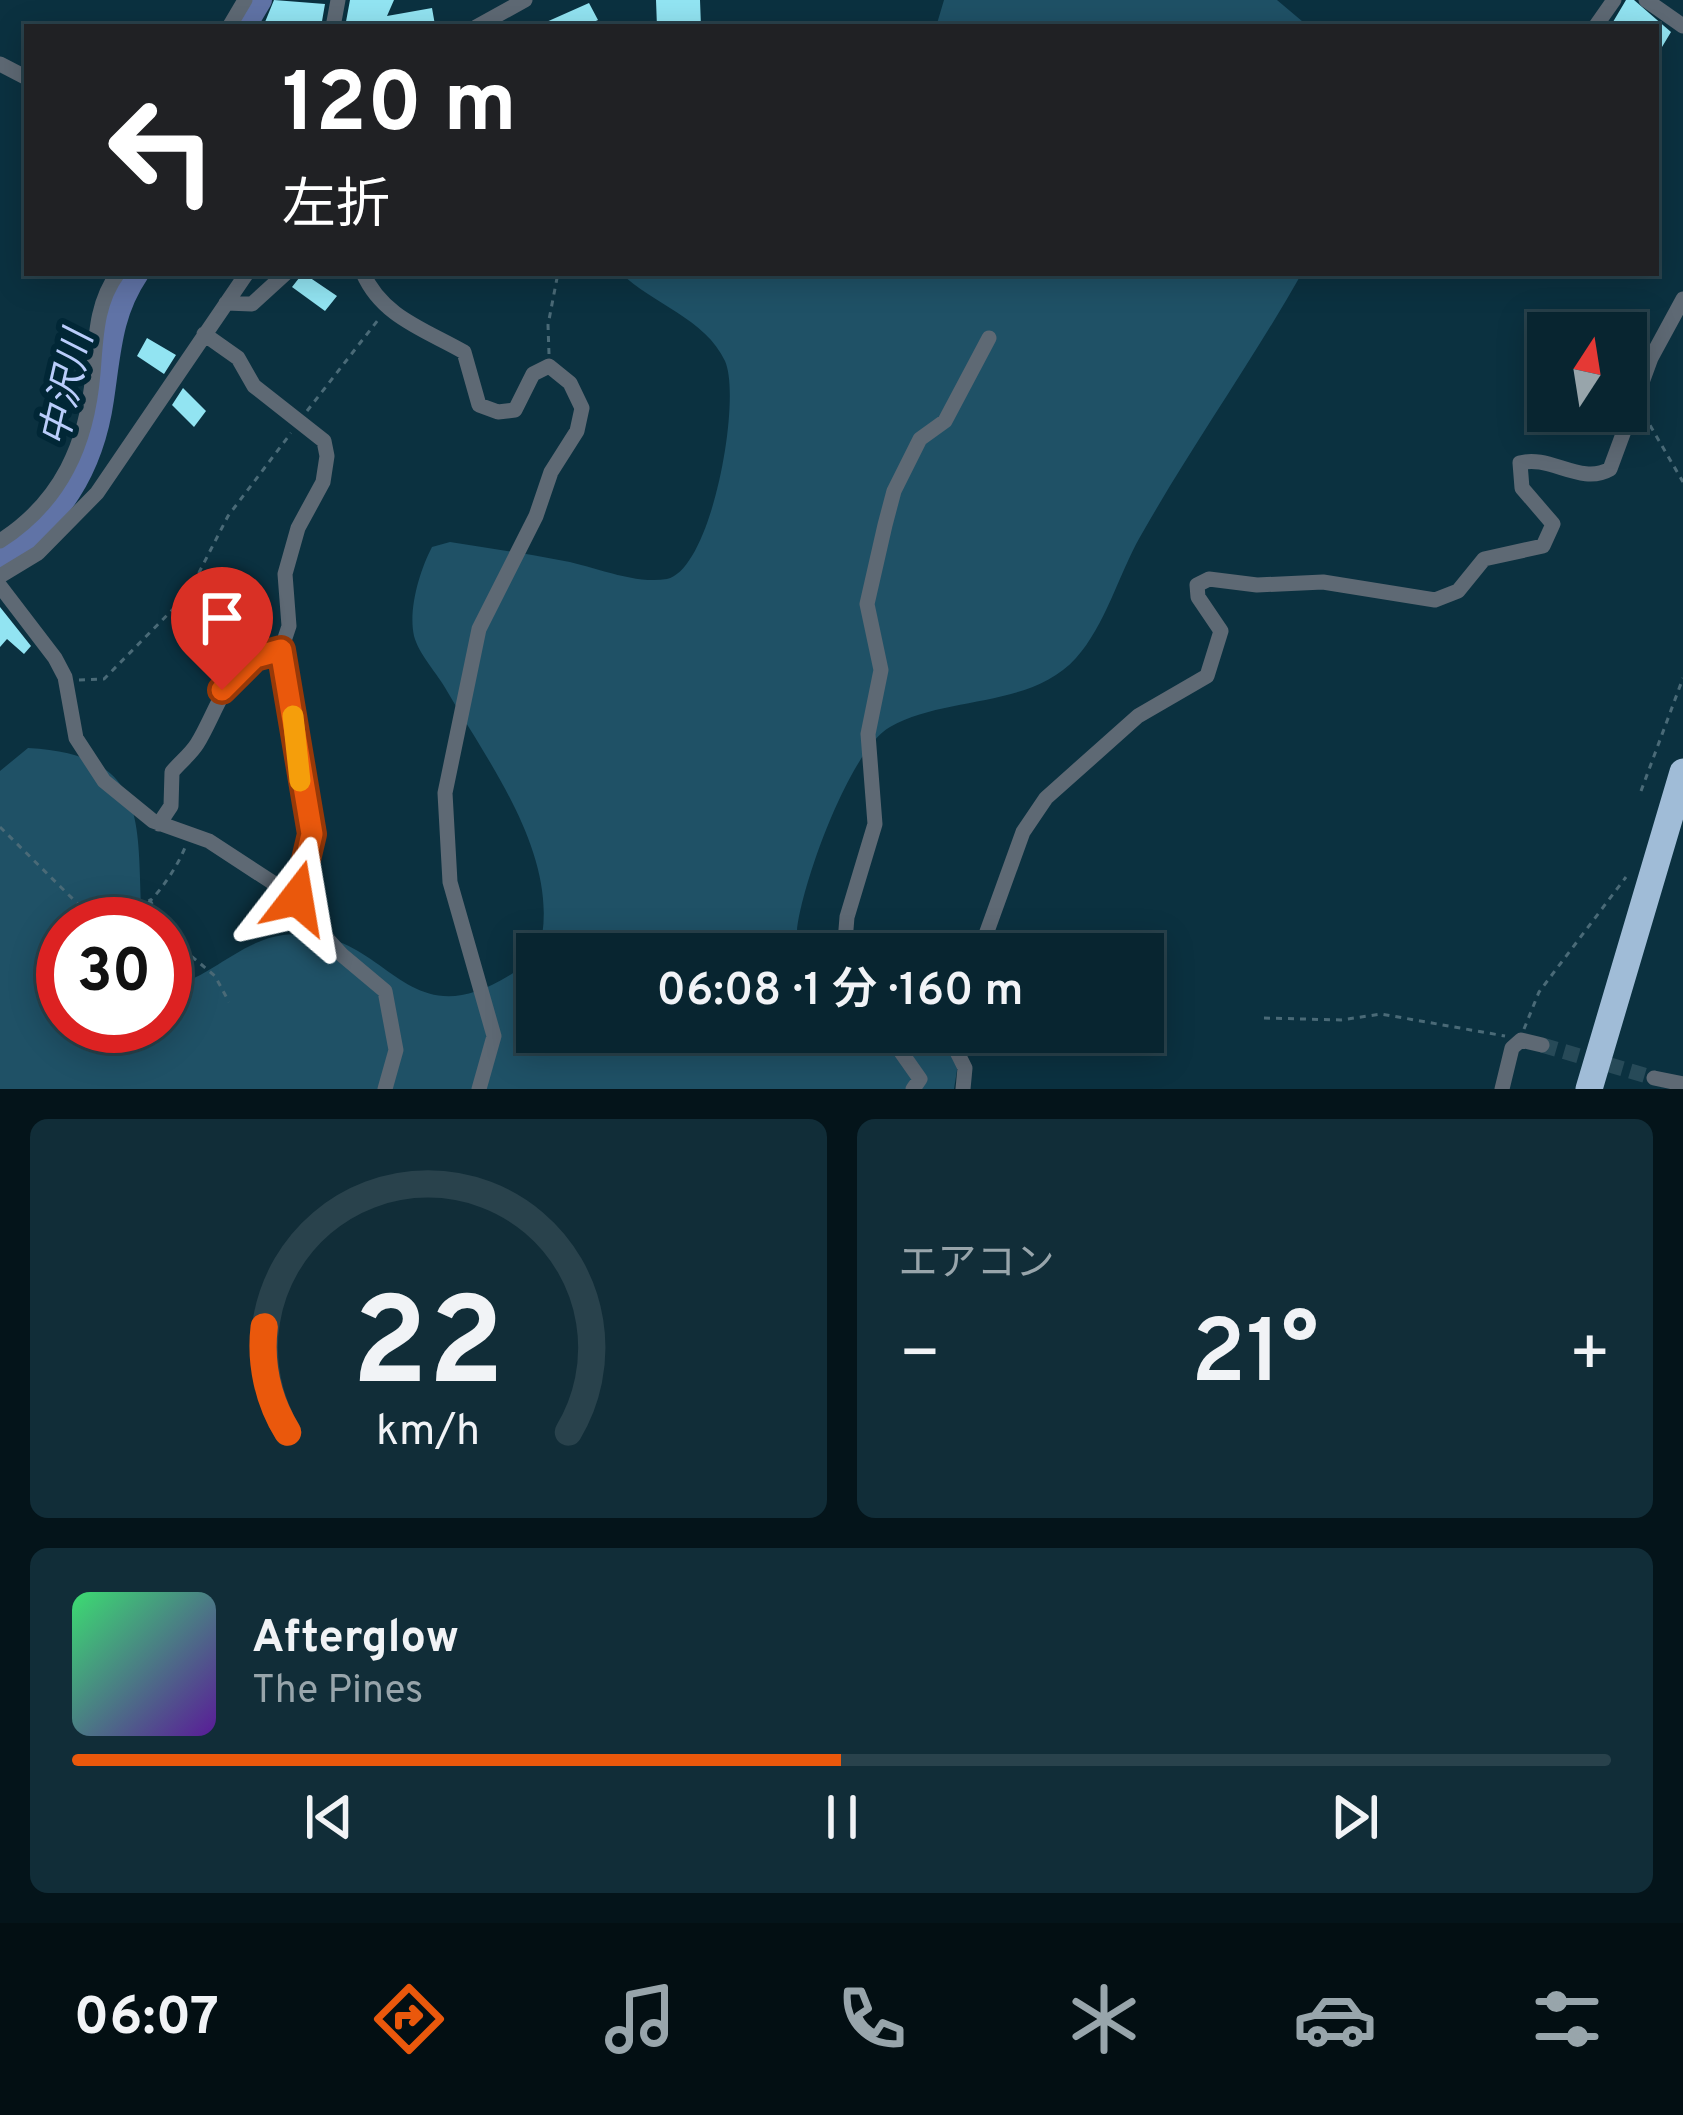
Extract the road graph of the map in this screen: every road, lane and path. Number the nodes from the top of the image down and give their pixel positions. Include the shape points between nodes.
1 (526, 0) edge
2 (1656, 3) edge
3 (497, 23) edge
4 (1683, 26) edge
5 (117, 276) edge
6 (245, 276) edge
7 (283, 276) edge
8 (365, 276) edge
9 (558, 276) edge
10 (1683, 298) edge
11 (226, 303) junction
12 (388, 306) junction
13 (204, 334) junction
14 (989, 338) dead end
15 (549, 366) junction
16 (1647, 377) edge
17 (1647, 418) edge
18 (298, 422) junction
19 (1624, 432) edge
20 (1683, 482) edge
21 (0, 541) edge
22 (0, 576) edge
23 (0, 586) edge
24 (281, 650) junction
25 (65, 677) junction
26 (1683, 677) edge
27 (1683, 772) edge
28 (1641, 791) dead end
29 (159, 824) junction
30 (0, 826) edge
31 (186, 834) junction
32 (1626, 877) dead end
33 (71, 897) edge
34 (150, 897) edge
35 (296, 904) junction
36 (846, 933) edge
37 (986, 933) edge
38 (192, 957) edge
39 (229, 1002) dead end
40 (1264, 1018) dead end
41 (1521, 1040) junction
42 (1542, 1045) tunnel mouth
43 (903, 1053) edge
44 (957, 1053) edge
45 (1654, 1078) dead end
46 (1683, 1084) edge
47 (385, 1089) edge
48 (479, 1089) edge
49 (913, 1089) edge
50 (963, 1089) edge
51 (1502, 1089) edge
52 (1588, 1089) edge

1 - 3 street
2 - 4 street
5 - 21 street via 98,319 86,422 72,465 49,499
6 - 11 street
7 - 11 street via 252,304
8 - 12 street
9 - 15 path
10 - 16 street
11 - 13 street
12 - 15 street via 464,352 475,400 486,409 515,410 533,374
12 - 18 path
13 - 18 street
13 - 22 street via 97,493 38,553
14 - 36 street via 945,421 920,439 885,525 867,604 881,670 868,734 875,824
15 - 48 street via 580,401 580,423 481,624 445,799 453,897 494,1036
17 - 20 path
18 - 24 street via 324,441 327,471 285,574 289,626
18 - 25 path via 228,516 188,594 148,639 104,679
19 - 37 street via 1601,474 1520,463 1522,488 1551,518 1553,532 1543,546 1484,559 1452,594 1424,600 1344,583 1202,581 1198,597 1221,631 1208,676 1138,716 1046,798 1023,832
23 - 25 street
24 - 29 street via 255,657 222,690 199,741 172,772 171,806
24 - 35 street via 312,834
25 - 29 street via 73,730 94,766
26 - 28 path
27 - 52 highway
29 - 31 street
30 - 33 path
31 - 34 path via 177,867
31 - 35 street
32 - 41 path via 1539,992
35 - 47 street via 385,991 396,1050
38 - 39 path
40 - 41 path via 1381,1014
41 - 42 street
41 - 51 street
43 - 49 street via 920,1079
44 - 50 street
45 - 46 street

